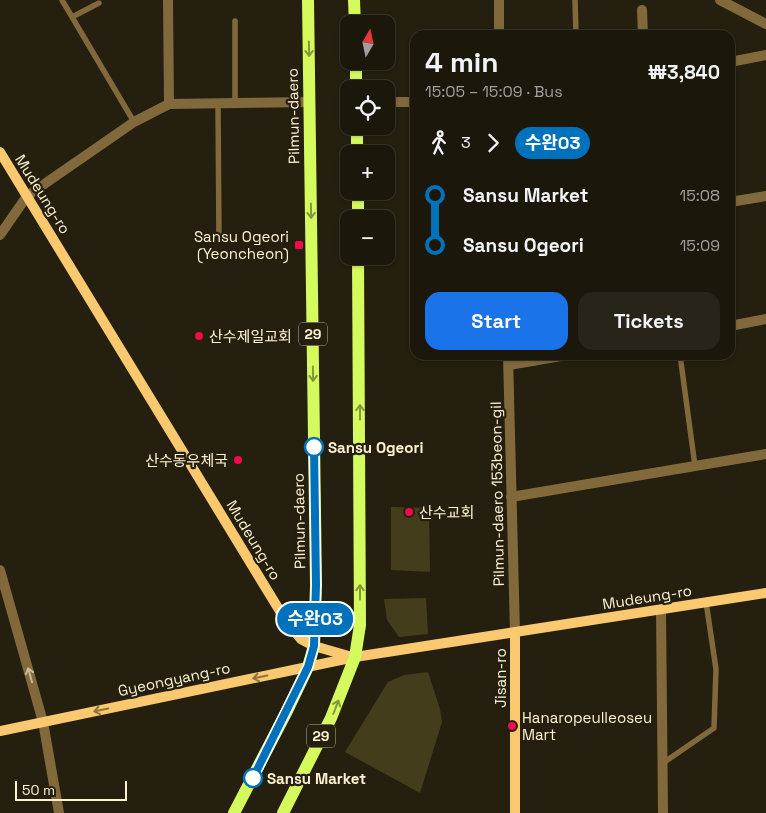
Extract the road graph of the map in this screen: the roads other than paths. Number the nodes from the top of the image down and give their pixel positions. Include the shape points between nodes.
1 (62, 0) edge
2 (168, 0) edge
3 (308, 0) edge
4 (354, 0) edge
5 (499, 0) edge
6 (575, 0) edge
7 (720, 0) edge
8 (99, 2) dead end
9 (642, 10) dead end
10 (355, 15) edge
11 (72, 17) junction
12 (235, 21) dead end
13 (766, 24) edge
14 (499, 30) edge
15 (576, 30) edge
16 (643, 30) edge
17 (766, 55) edge
18 (735, 61) edge
19 (235, 102) junction
20 (310, 102) junction
21 (395, 102) edge
22 (410, 102) edge
23 (218, 103) junction
24 (169, 104) junction
25 (134, 122) junction
26 (0, 152) edge
27 (27, 196) junction
28 (766, 196) edge
29 (735, 201) edge
30 (0, 235) edge
31 (219, 241) dead end
32 (358, 265) edge
33 (766, 319) edge
34 (735, 325) edge
35 (508, 360) edge
36 (681, 360) edge
37 (766, 454) edge
38 (695, 466) junction
39 (511, 497) junction
40 (0, 570) edge
41 (766, 593) edge
42 (706, 602) junction
43 (661, 610) junction
44 (515, 633) junction
45 (314, 646) junction
46 (355, 658) junction
47 (308, 667) junction
48 (43, 722) junction
49 (0, 731) edge
50 (663, 763) junction
51 (59, 813) edge
52 (234, 813) edge
53 (283, 813) edge
54 (516, 813) edge
55 (663, 813) edge

1 - 11 lane
2 - 24 street
3 -> 20 main road, Pilmun-daero / 29
4 - 10 main road
5 - 14 street
6 - 15 lane
7 - 13 street
8 - 11 lane
9 - 16 street
11 - 25 lane
12 - 19 lane
17 - 18 street
19 - 20 street
19 - 23 street
20 -> 45 main road, Pilmun-daero / 29
21 - 22 street
23 - 24 street
23 - 31 lane
24 - 25 street
25 - 27 street
26 - 27 street, Mudeung-ro
27 - 30 street
27 - 45 street, Mudeung-ro via 286,621 301,639
28 - 29 street
46 -> 32 main road, 29 via 360,625
33 - 34 street
35 - 39 street, Pilmun-daero 153beon-gil
36 - 38 lane
37 - 38 street
38 - 39 street
39 - 44 street, Pilmun-daero 153beon-gil
48 -> 40 street
41 - 42 street, Mudeung-ro
42 - 43 street, Mudeung-ro
42 - 50 lane, Mudeung-ro via 716,669 714,728
43 - 44 street, Mudeung-ro
43 - 50 street
44 - 46 street, Mudeung-ro
44 - 54 street, Jisan-ro
45 - 46 street, Mudeung-ro
45 - 47 main road, Pilmun-daero / 29
46 - 47 street, Gyeongyang-ro
53 -> 46 main road, 29 via 331,718
47 -> 48 street, Gyeongyang-ro
47 - 52 main road, Pilmun-daero / 29
48 - 49 street, Gyeongyang-ro
48 - 51 street
50 - 55 street

